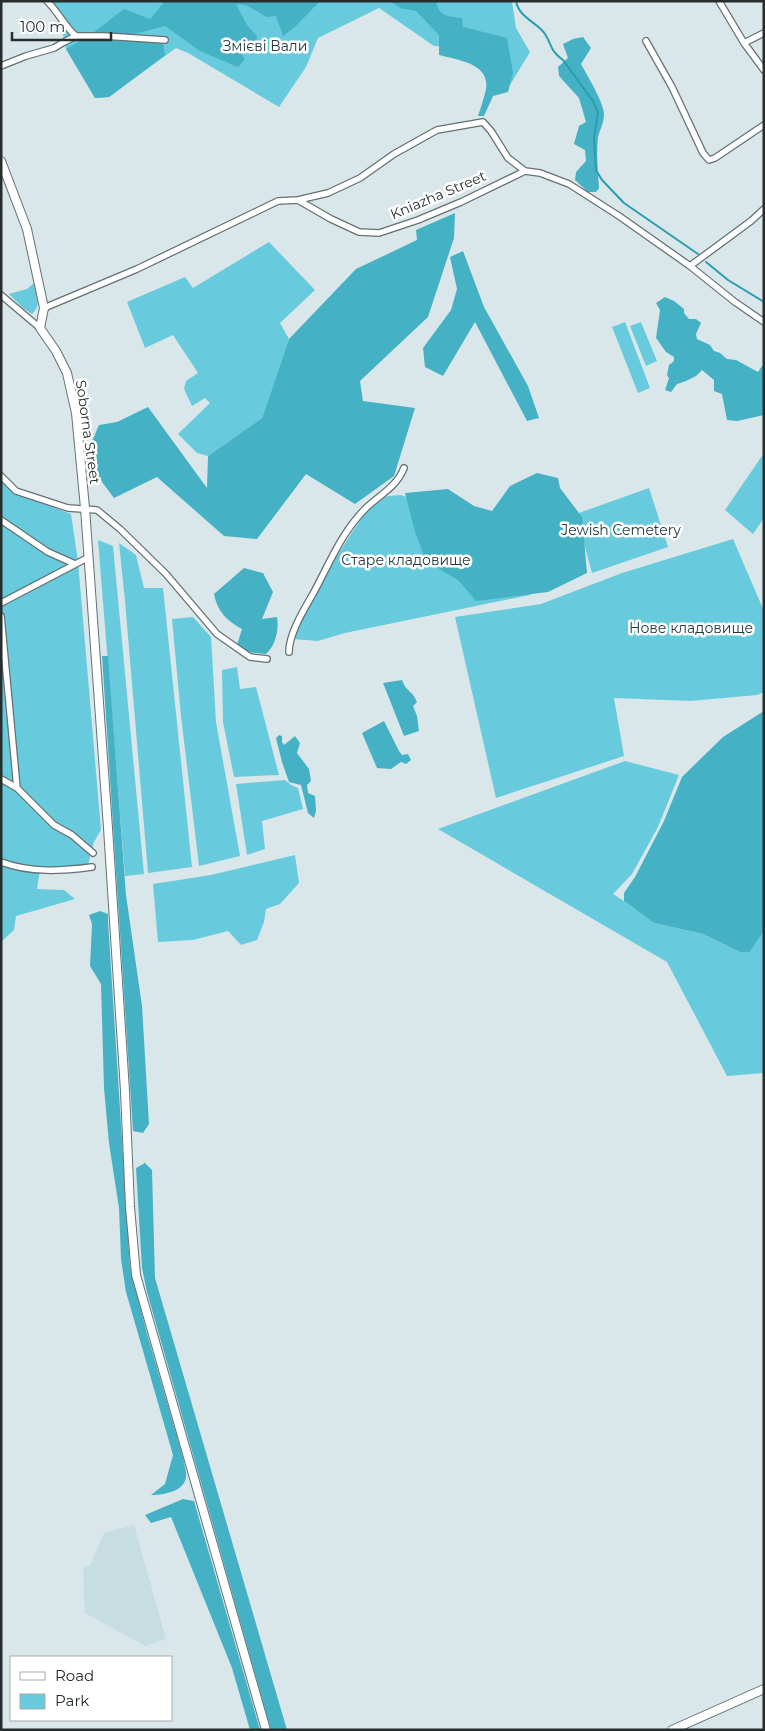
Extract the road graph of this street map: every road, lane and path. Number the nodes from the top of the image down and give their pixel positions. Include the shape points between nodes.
1 (47, 1) edge
2 (719, 1) edge
3 (764, 33) edge
4 (76, 36) junction
5 (166, 40) dead end
6 (646, 41) dead end
7 (744, 43) junction
8 (1, 66) edge
9 (764, 70) edge
10 (764, 125) edge
11 (1, 161) edge
12 (525, 170) junction
13 (298, 200) junction
14 (764, 209) edge
15 (690, 266) junction
16 (1, 295) edge
17 (44, 308) junction
18 (764, 322) edge
19 (40, 328) junction
20 (404, 468) dead end
21 (1, 476) edge
22 (85, 508) junction
23 (1, 520) edge
24 (89, 557) junction
25 (75, 564) junction
26 (1, 603) edge
27 (1, 616) edge
28 (289, 652) dead end
29 (267, 659) dead end
30 (1, 681) edge
31 (8, 686) junction
32 (1, 779) edge
33 (17, 788) junction
34 (93, 853) dead end
35 (1, 862) edge
36 (92, 867) dead end
37 (764, 1688) edge
38 (266, 1730) edge
39 (672, 1730) edge

1 - 4 street
2 - 7 street
3 - 7 street
4 - 5 street
4 - 8 street via 54,48
6 - 10 street via 709,160
7 - 9 street
11 - 17 main road via 27,229
12 - 13 street, Kniazha Street via 461,202 379,233 359,232
12 - 13 street via 508,158 483,122 459,125 437,130 417,140 360,178 328,193
12 - 15 street via 540,172 569,184
13 - 17 street via 278,200 137,269
14 - 15 street
15 - 18 street
16 - 19 street
17 - 19 main road
19 - 22 main road, Soborna Street via 67,373 76,412
20 - 28 street via 395,484 364,510 345,536 307,604 289,643
21 - 22 street via 16,491 68,508
22 - 24 main road, Soborna Street
22 - 29 street via 97,510 120,529 166,574 217,634 250,657
23 - 25 street via 48,552
24 - 25 street
24 - 38 main road, Soborna Street via 136,1275
25 - 26 street
27 - 31 street
30 - 31 street
31 - 33 street
32 - 33 street
33 - 34 street via 54,825
35 - 36 street via 42,871
37 - 39 main road

